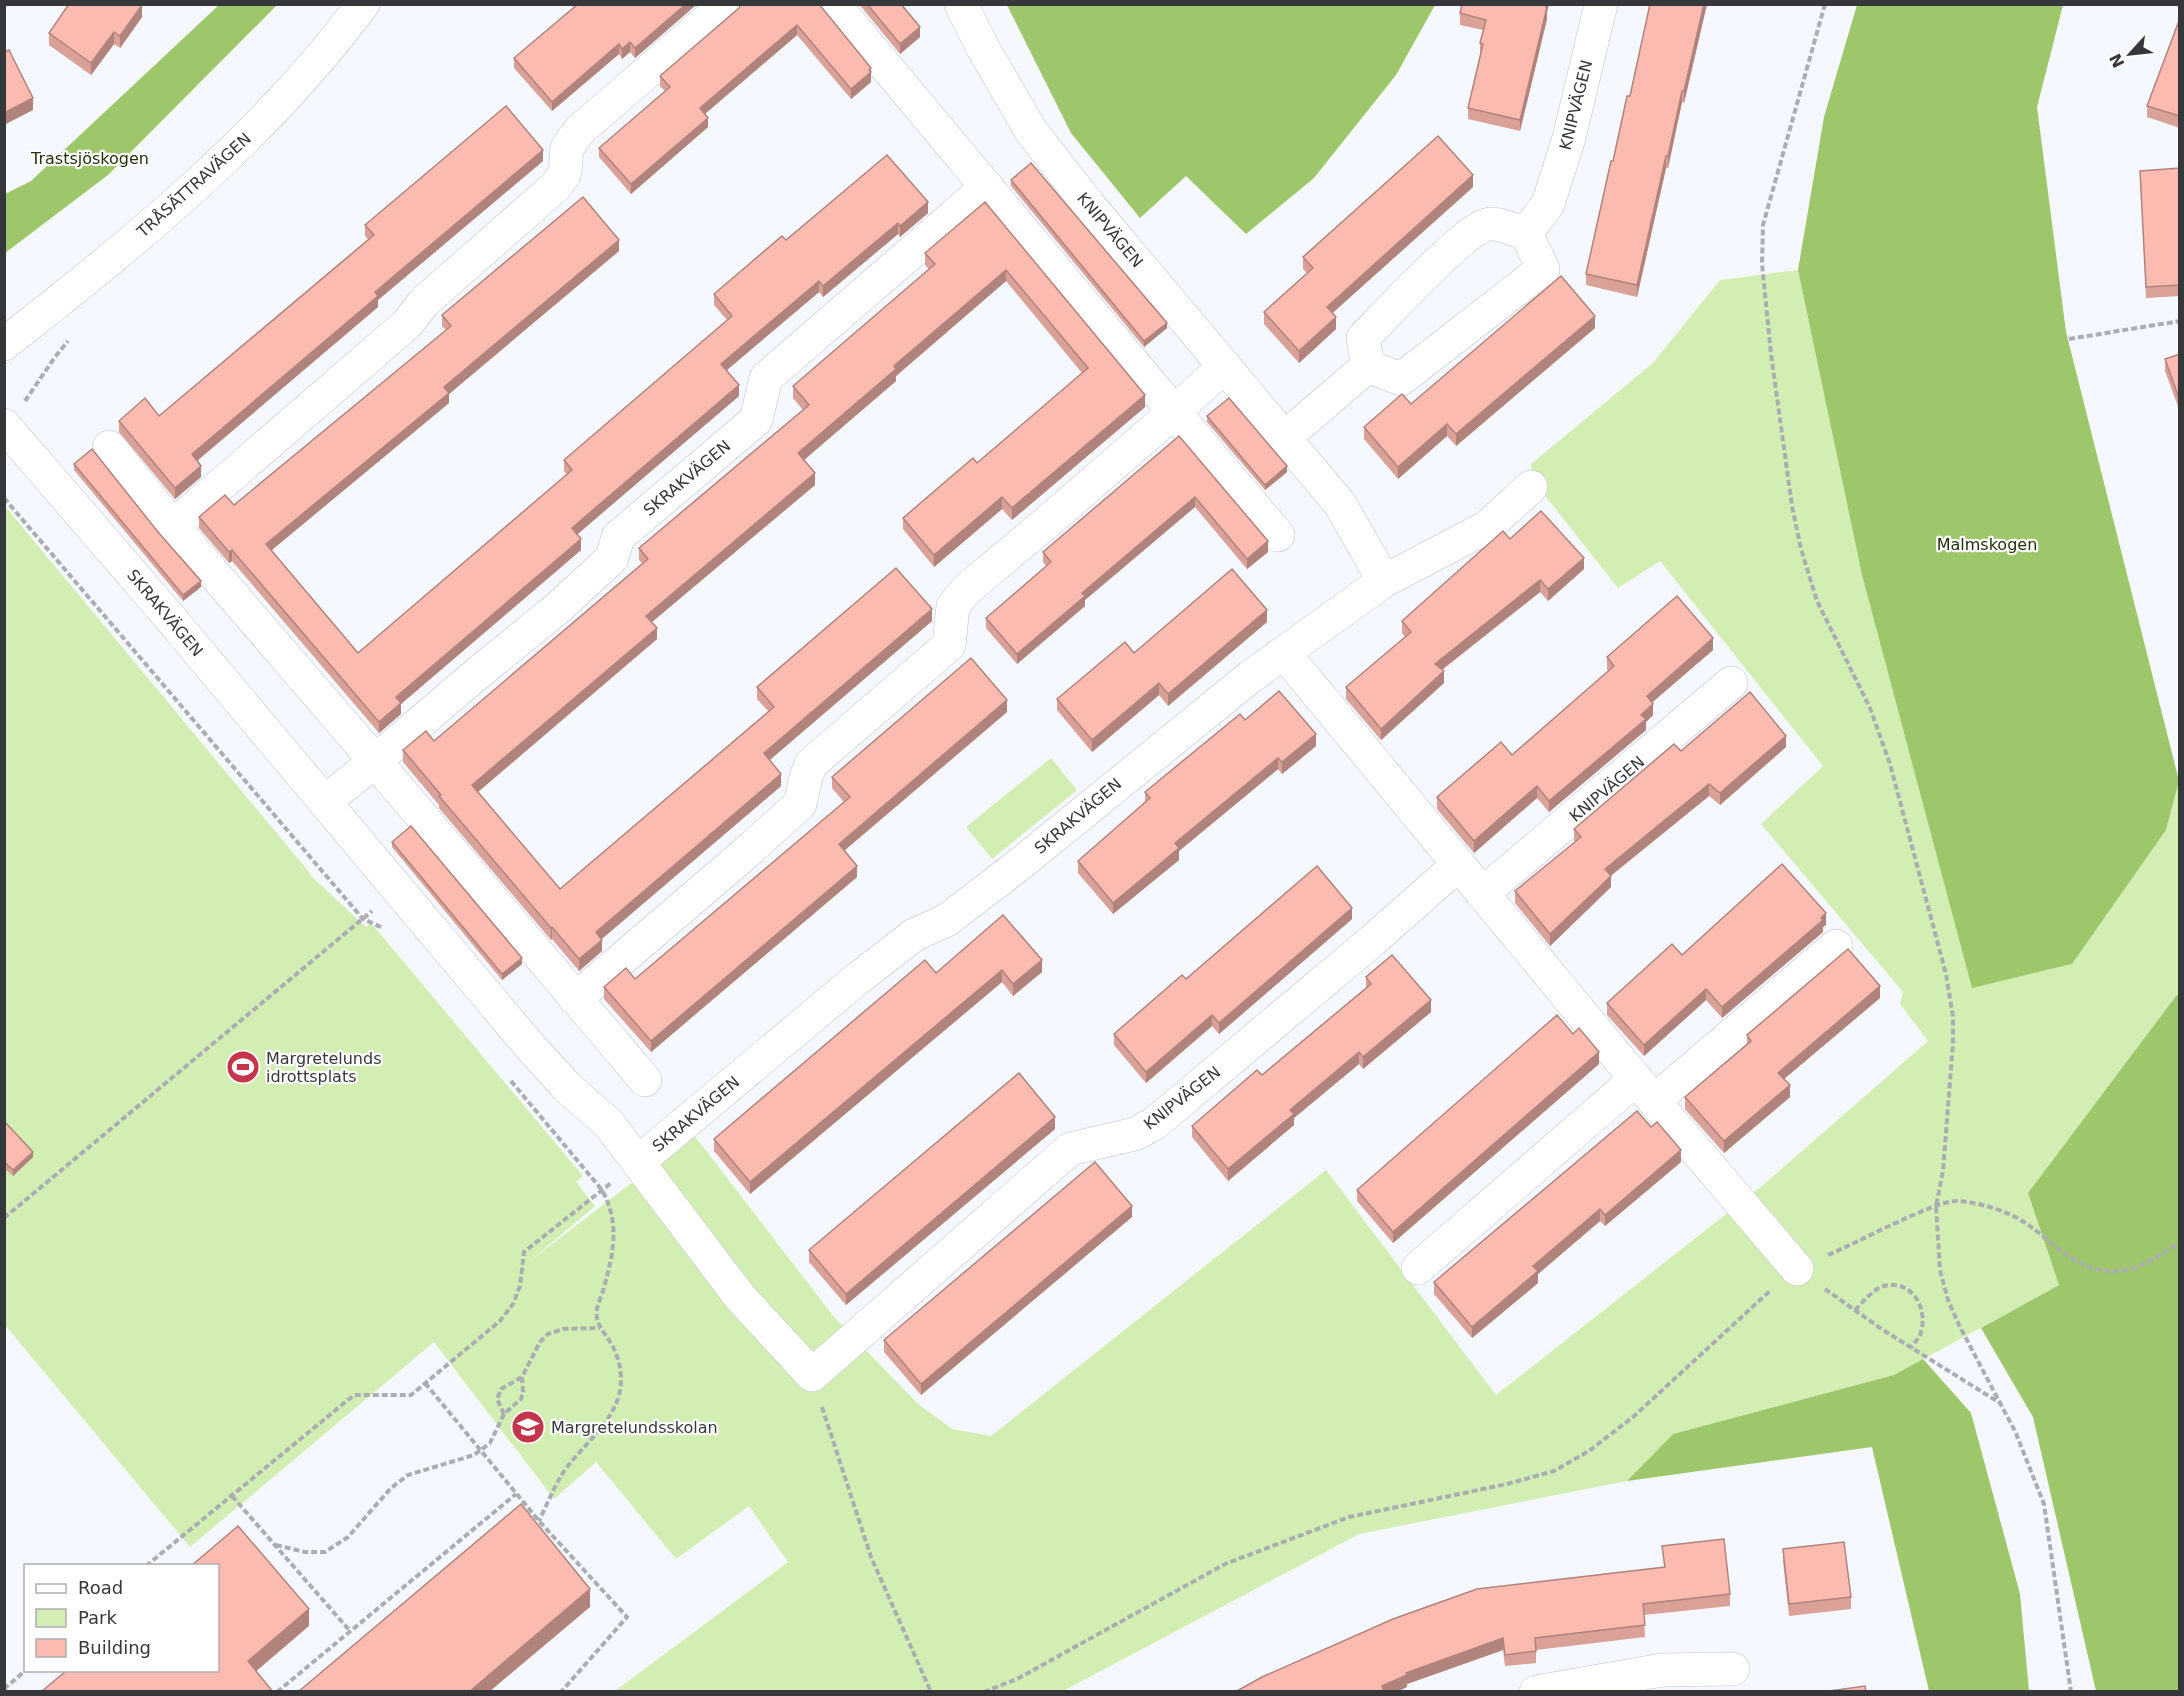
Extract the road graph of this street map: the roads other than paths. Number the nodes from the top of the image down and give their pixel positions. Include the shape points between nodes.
1 (363, 4) edge
2 (726, 4) edge
3 (834, 4) edge
4 (961, 4) edge
5 (1601, 4) edge
6 (987, 187) junction
7 (1526, 233) junction
8 (4, 345) edge
9 (1225, 366) junction
10 (1368, 366) junction
11 (1174, 412) junction
12 (4, 425) edge
13 (1285, 437) junction
14 (109, 447) dead end
15 (1531, 487) dead end
16 (173, 526) junction
17 (1278, 535) dead end
18 (1384, 581) junction
19 (1284, 653) junction
20 (1731, 683) dead end
21 (375, 761) junction
22 (325, 802) junction
23 (1458, 865) junction
24 (1482, 894) junction
25 (1836, 946) dead end
26 (574, 999) junction
27 (645, 1080) dead end
28 (1645, 1090) junction
29 (638, 1162) junction
30 (1418, 1268) dead end
31 (1797, 1269) road end
32 (812, 1375) joint
33 (1733, 1669) dead end
34 (1536, 1692) edge

1 - 8 street, TRÅSÄTTRAVÄGEN via 266,119 195,187
2 - 16 street via 579,131 567,148 565,173 556,186 424,302 408,324
3 - 6 street
4 - 9 street, KNIPVÄGEN via 1031,131
5 - 7 street, KNIPVÄGEN via 1569,138 1548,204
6 - 11 street
6 - 21 street, SKRAKVÄGEN via 765,378 756,420 618,537 612,558
7 - 10 street via 1490,224 1472,231 1363,338
7 - 10 street via 1543,269 1401,379
9 - 11 street
9 - 13 street, KNIPVÄGEN
10 - 13 street
11 - 17 street
11 - 26 street via 967,589 953,606 949,645 811,764 800,804
12 - 22 street, SKRAKVÄGEN
13 - 18 street, KNIPVÄGEN via 1340,504
14 - 16 street
15 - 18 street, SKRAKVÄGEN via 1487,527
16 - 21 street
18 - 19 street, SKRAKVÄGEN
19 - 23 street
19 - 29 street, SKRAKVÄGEN via 947,920 914,935 855,980
20 - 24 street, KNIPVÄGEN
21 - 22 street, SKRAKVÄGEN
21 - 26 street
22 - 29 street, SKRAKVÄGEN via 526,1043 567,1088 609,1124
23 - 24 street
23 - 32 street, KNIPVÄGEN via 1155,1123 1135,1134 1070,1149
24 - 28 street
25 - 28 street
26 - 27 street
28 - 30 street
28 - 31 street
29 - 32 street, SKRAKVÄGEN via 740,1297
33 - 34 street via 1662,1670

